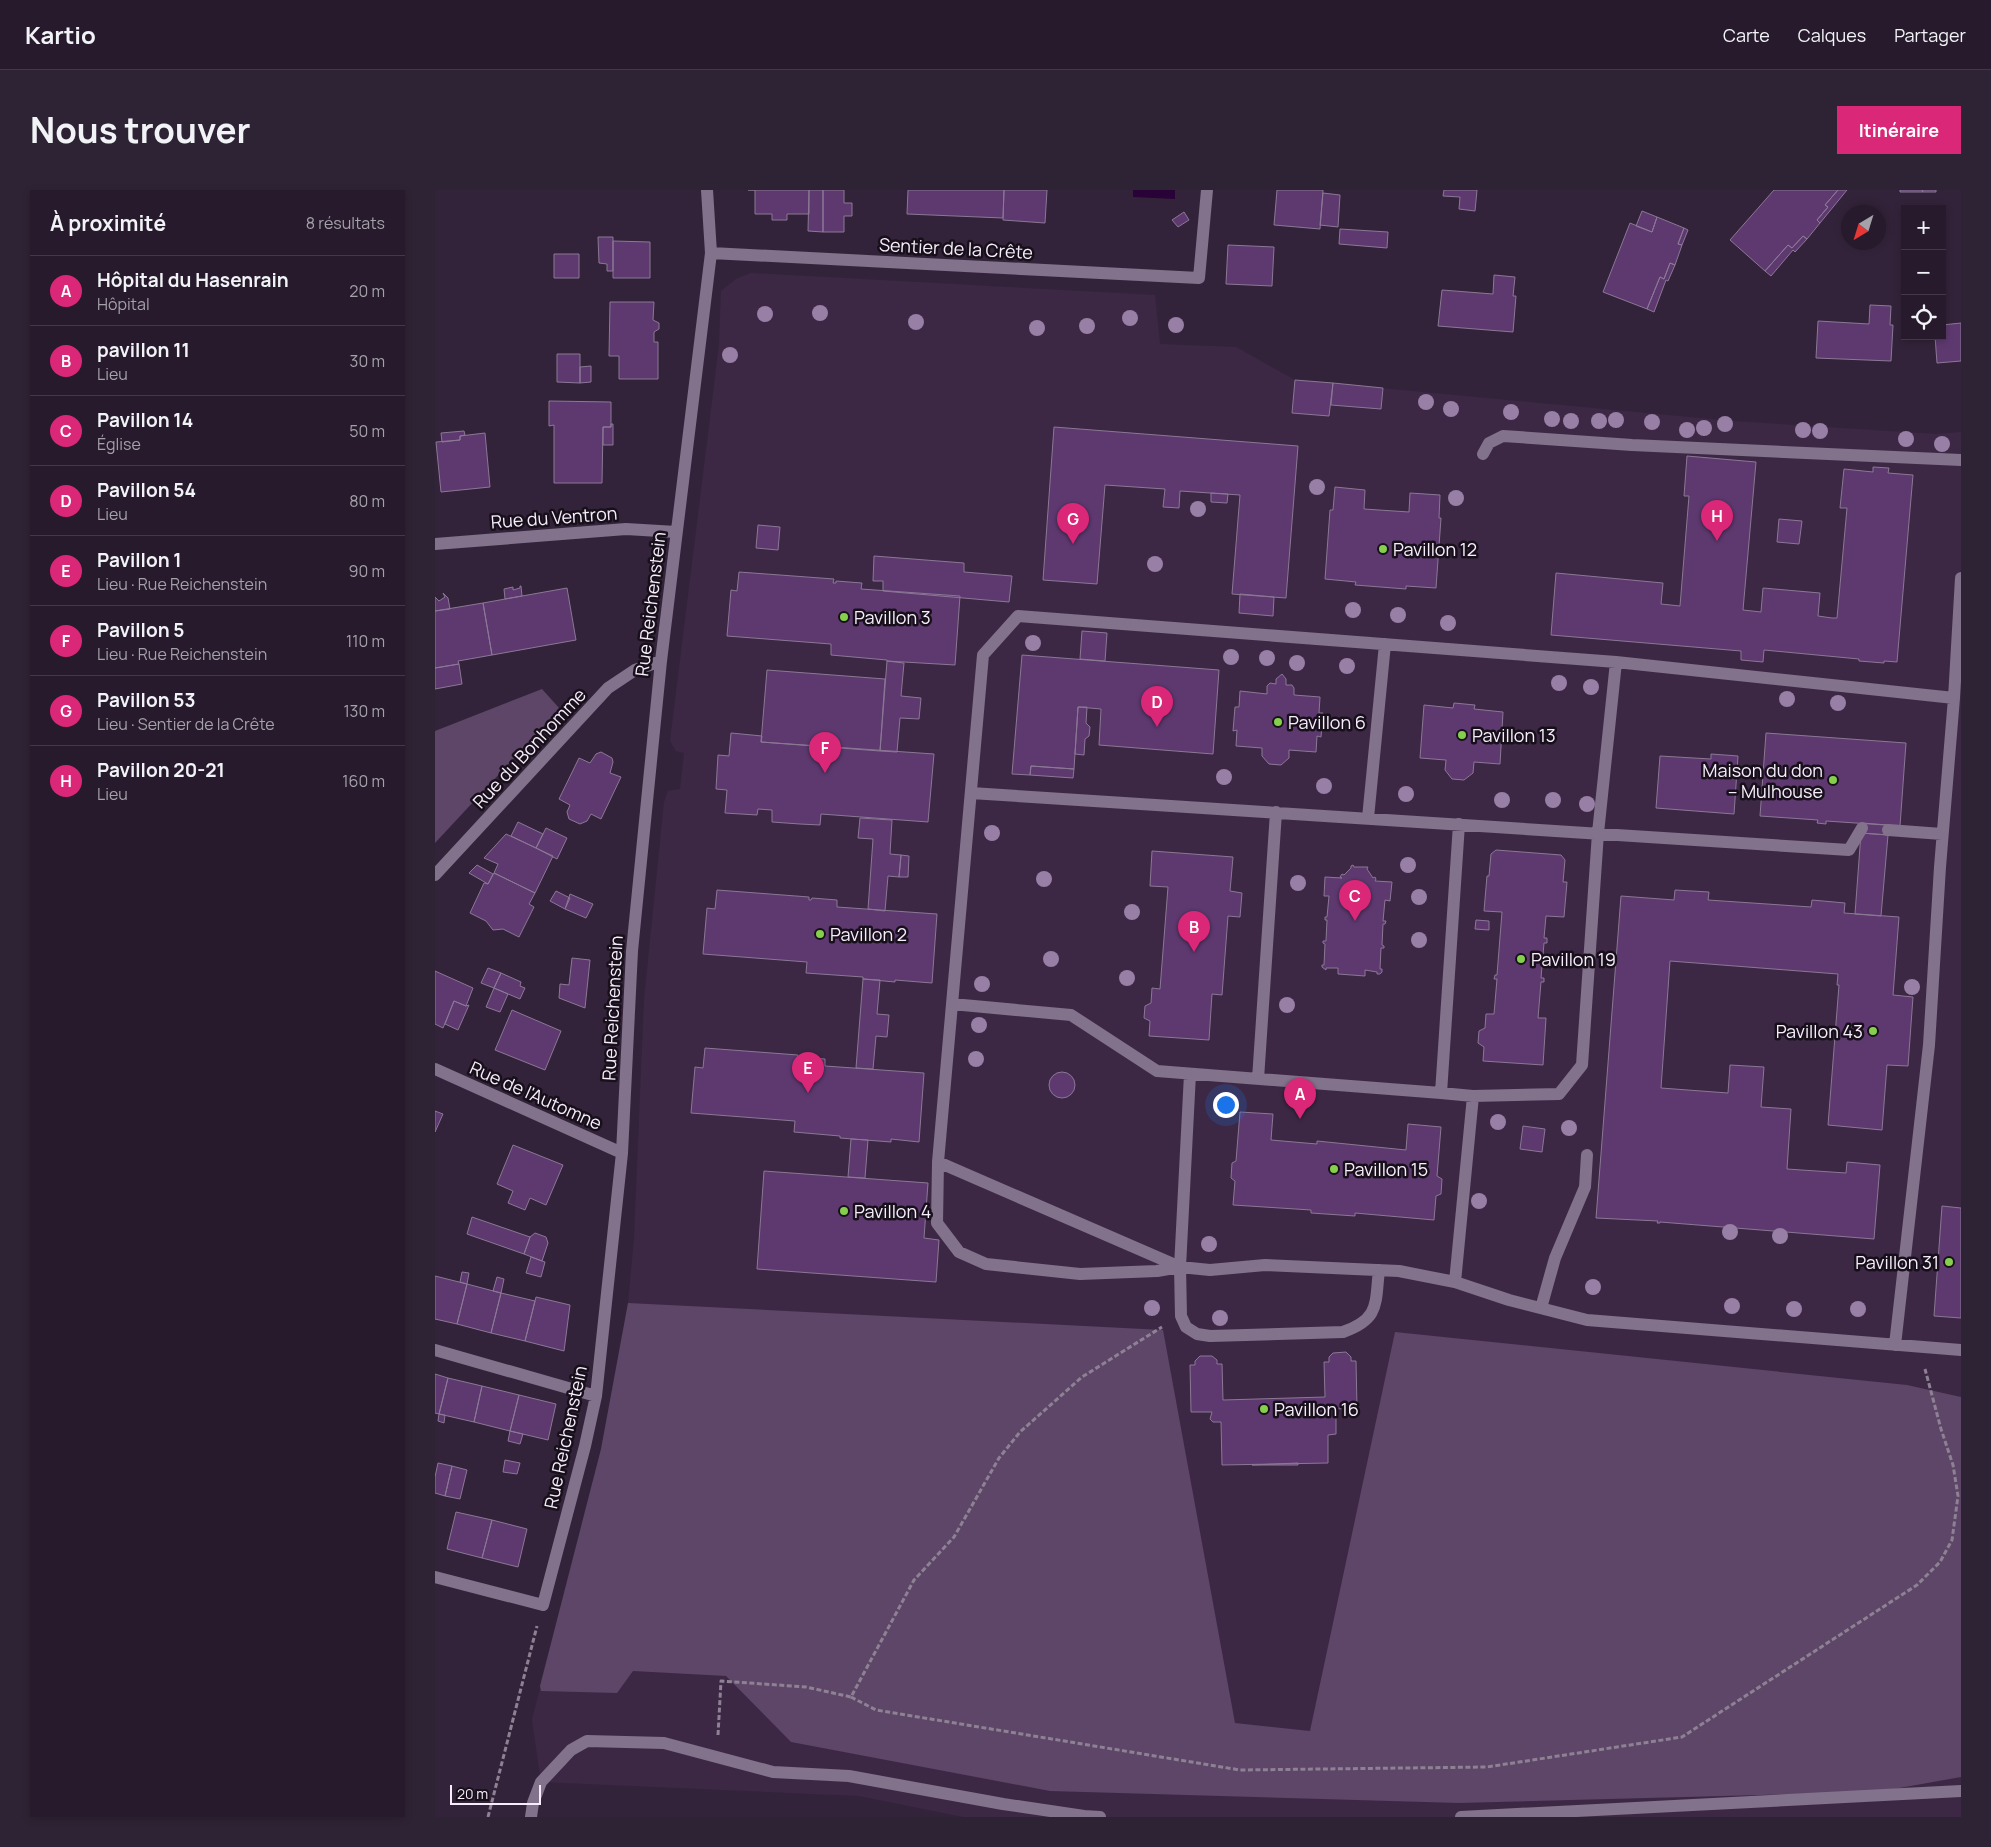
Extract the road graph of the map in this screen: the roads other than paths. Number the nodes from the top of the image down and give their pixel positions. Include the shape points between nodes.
1 (707, 190) edge
2 (1207, 190) edge
3 (711, 253) junction
4 (1483, 454) dead end
5 (1961, 460) edge
6 (676, 532) junction
7 (435, 544) edge
8 (1961, 578) edge
9 (1385, 644) junction
10 (661, 661) junction
11 (1616, 662) junction
12 (1954, 698) junction
13 (971, 793) junction
14 (1276, 812) junction
15 (1368, 818) junction
16 (1459, 824) junction
17 (1862, 828) dead end
18 (1888, 830) dead end
19 (1598, 832) junction
20 (1942, 834) junction
21 (435, 875) edge
22 (952, 1004) junction
23 (435, 1069) edge
24 (1190, 1074) junction
25 (1258, 1079) junction
26 (1441, 1093) junction
27 (1473, 1096) junction
28 (622, 1153) junction
29 (1587, 1155) dead end
30 (938, 1162) junction
31 (1180, 1267) junction
32 (1379, 1270) junction
33 (1455, 1282) junction
34 (1541, 1308) junction
35 (1895, 1345) junction
36 (435, 1350) edge
37 (1961, 1350) edge
38 (596, 1396) junction
39 (435, 1577) edge
40 (1961, 1791) edge
41 (531, 1817) edge
42 (1100, 1817) edge
43 (1461, 1817) edge

1 - 3 street, Rue Reichenstein
2 - 3 street, Sentier de la Crête via 1199,278
3 - 6 street, Rue Reichenstein
4 - 5 street via 1489,443 1503,436
6 - 7 street, Rue du Ventron via 626,529
6 - 10 street, Rue Reichenstein
8 - 12 street
9 - 11 street
9 - 13 street via 1018,616 983,655
9 - 15 street
10 - 21 street, Rue du Bonhomme via 635,670 607,688
10 - 28 street, Rue Reichenstein via 632,951
11 - 12 street
11 - 19 street
12 - 20 street
13 - 14 street
13 - 22 street
14 - 15 street
14 - 25 street
15 - 16 street
16 - 19 street
16 - 26 street
17 - 19 street via 1849,850
18 - 20 street
19 - 27 street via 1582,1065 1559,1094
20 - 35 street via 1929,1045
22 - 24 street via 1071,1015 1157,1071
22 - 30 street
23 - 28 street, Rue de l'Automne
24 - 25 street
24 - 31 street
25 - 26 street
26 - 27 street
27 - 33 street
28 - 38 street, Rue Reichenstein
29 - 34 street via 1585,1187 1555,1258
30 - 31 street
30 - 31 street via 937,1223 959,1252 986,1264 1080,1274
31 - 32 street via 1210,1270 1265,1265
31 - 32 street via 1181,1316 1186,1327 1197,1334 1209,1336 1343,1332 1356,1328 1368,1320 1375,1308
32 - 33 street
33 - 34 street
34 - 35 street via 1613,1323
35 - 37 street
36 - 38 street
38 - 39 street, Rue Reichenstein via 543,1605
40 - 43 street
41 - 42 street via 541,1782 571,1750 587,1741 663,1743 773,1772 849,1776 1003,1804

